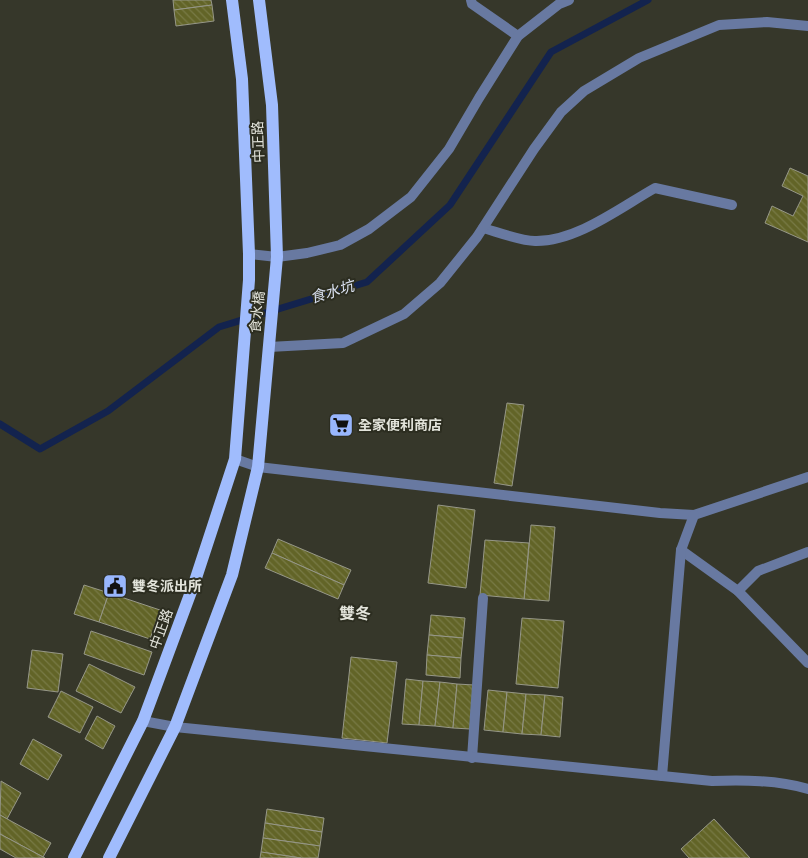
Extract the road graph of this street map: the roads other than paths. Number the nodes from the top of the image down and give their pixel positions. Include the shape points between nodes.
1 (232, 0) edge
2 (259, 0) edge
3 (471, 0) edge
4 (570, 0) edge
5 (808, 26) edge
6 (518, 36) junction
7 (732, 205) dead end
8 (482, 228) junction
9 (249, 254) junction
10 (277, 257) junction
11 (249, 280) joint
12 (275, 283) joint
13 (244, 340) joint
14 (269, 345) junction
15 (235, 460) junction
16 (258, 467) junction
17 (808, 477) edge
18 (694, 515) junction
19 (681, 550) junction
20 (808, 552) edge
21 (738, 591) junction
22 (484, 598) dead end
23 (808, 663) edge
24 (143, 720) junction
25 (175, 727) junction
26 (472, 758) junction
27 (662, 776) junction
28 (808, 789) edge
29 (74, 858) edge
30 (109, 858) edge

1 - 9 main road, 中正路 via 242,79
2 - 10 main road, 中正路 via 272,105
3 - 6 street via 472,4
4 - 6 street via 559,4
5 - 8 street via 767,22 719,25 639,58 584,91 561,112
6 - 10 street via 449,149 411,197 340,246
7 - 8 street via 655,188 582,229 560,237 535,241
8 - 14 street via 440,283 404,314 343,343
9 - 10 street
9 - 11 main road, 中正路
10 - 12 main road, 中正路
11 - 13 main road, 食水橋
12 - 14 main road, 食水橋
13 - 15 main road, 中正路
14 - 16 main road
15 - 16 street
15 - 24 main road, 中正路 via 195,581
16 - 18 street
16 - 25 main road via 232,574
17 - 18 street
18 - 19 street
19 - 21 street
19 - 27 street
20 - 21 street via 758,571
21 - 23 street
22 - 26 street
24 - 25 street
24 - 29 main road, 中正路
25 - 26 street
25 - 30 main road
26 - 27 street
27 - 28 street via 712,781 747,780

